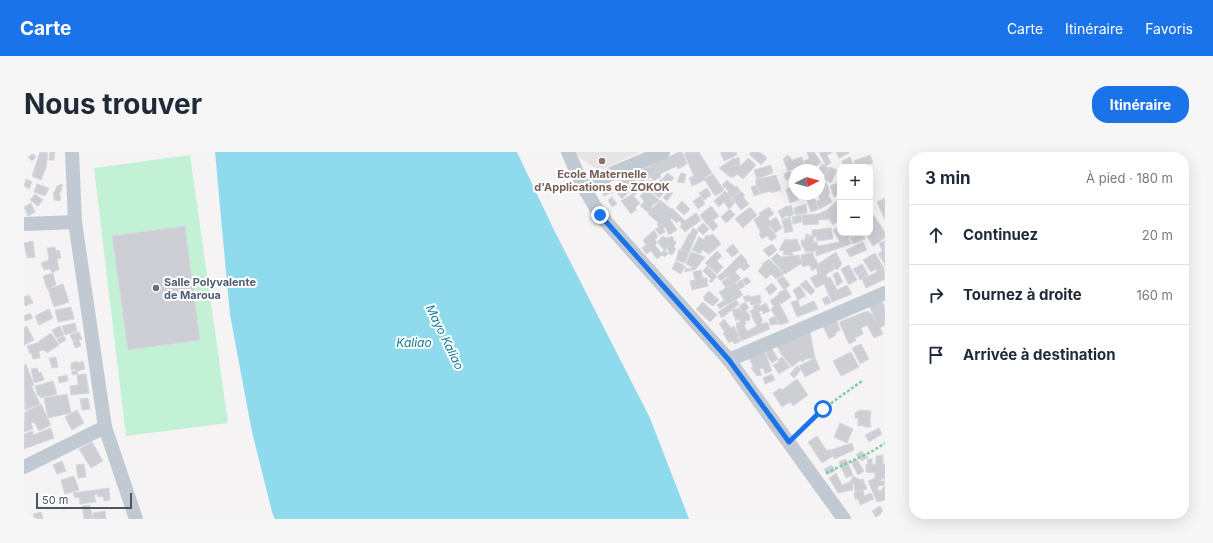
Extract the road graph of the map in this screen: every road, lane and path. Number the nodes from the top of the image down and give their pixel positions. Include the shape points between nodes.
1 (72, 152) edge
2 (568, 152) edge
3 (663, 152) edge
4 (583, 186) junction
5 (75, 222) junction
6 (24, 224) edge
7 (885, 293) edge
8 (729, 360) junction
9 (862, 381) dead end
10 (105, 427) junction
11 (789, 442) junction
12 (885, 443) edge
13 (24, 467) edge
14 (815, 478) junction
15 (136, 519) edge
16 (844, 519) edge

1 - 5 street
2 - 4 street
3 - 4 street
4 - 8 street via 600,215
5 - 6 street
5 - 10 street
7 - 8 street
8 - 11 street
9 - 11 path via 823,409
10 - 13 street
10 - 15 street
11 - 14 street
12 - 14 path
14 - 16 street

